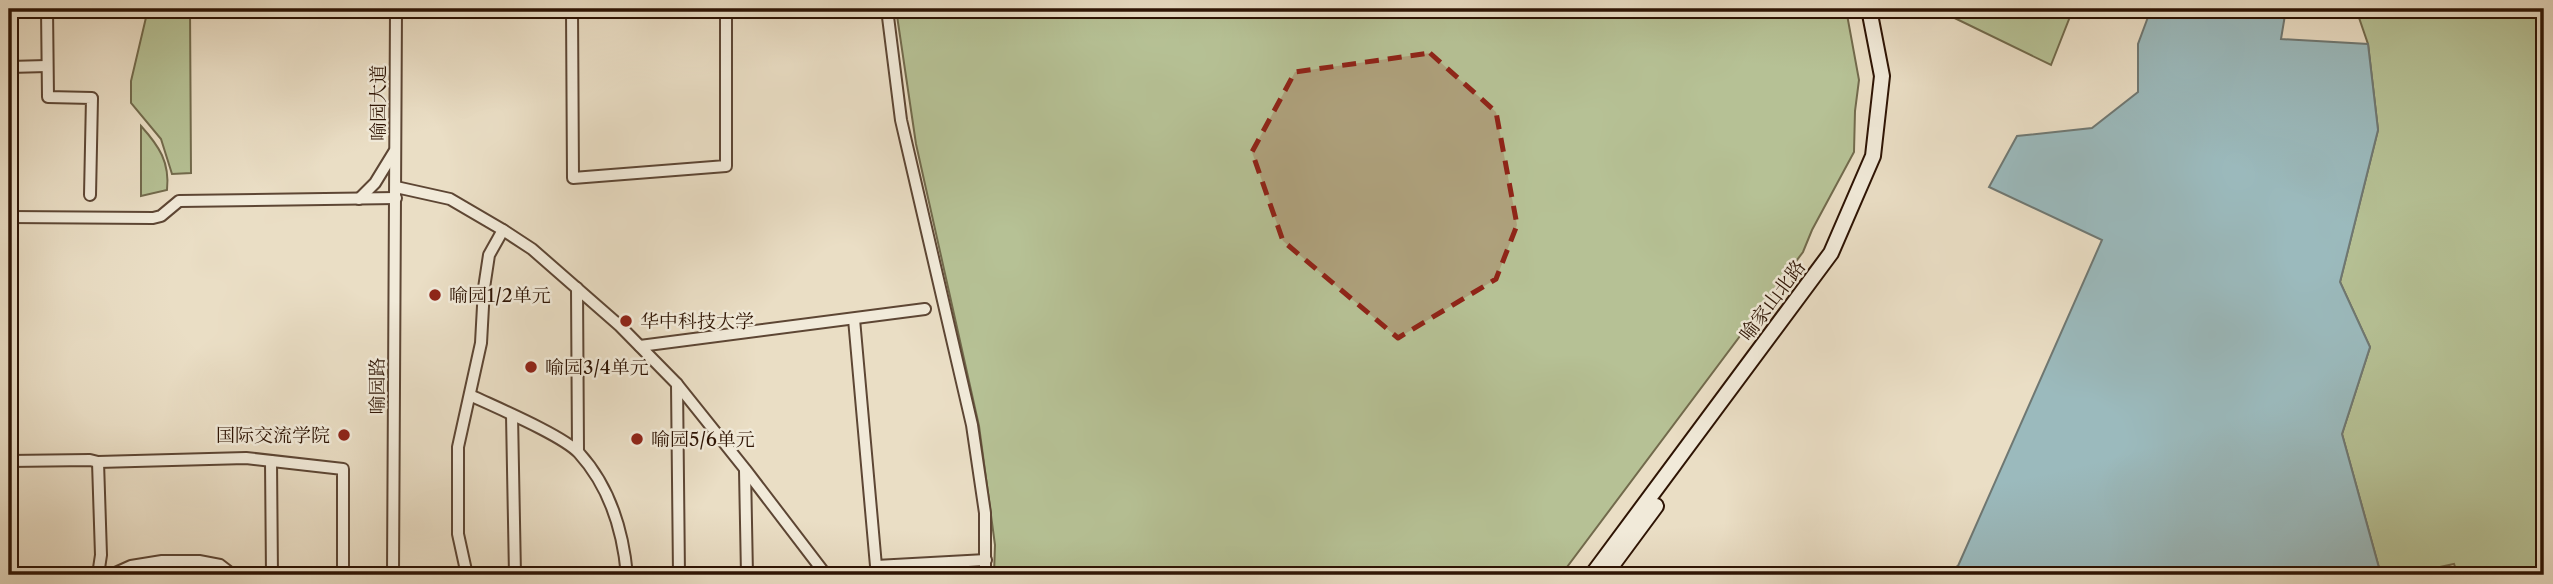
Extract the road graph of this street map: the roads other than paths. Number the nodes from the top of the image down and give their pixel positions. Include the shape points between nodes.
1 (47, 9) edge
2 (396, 9) edge
3 (572, 9) edge
4 (726, 9) edge
5 (887, 9) edge
6 (1869, 9) edge
7 (1879, 9) edge
8 (47, 66) junction
9 (9, 67) edge
10 (396, 150) junction
11 (396, 192) junction
12 (90, 195) dead end
13 (359, 199) junction
14 (9, 217) edge
15 (503, 230) junction
16 (577, 288) junction
17 (925, 309) dead end
18 (854, 319) junction
19 (640, 346) junction
20 (677, 384) junction
21 (470, 396) junction
22 (512, 415) junction
23 (578, 451) junction
24 (9, 461) edge
25 (271, 461) junction
26 (98, 462) junction
27 (745, 468) junction
28 (986, 560) junction
29 (98, 575) edge
30 (111, 575) edge
31 (233, 575) edge
32 (272, 575) edge
33 (343, 575) edge
34 (393, 575) edge
35 (467, 575) edge
36 (515, 575) edge
37 (627, 575) edge
38 (679, 575) edge
39 (747, 575) edge
40 (826, 575) edge
41 (985, 575) edge
42 (1592, 575) edge
43 (1605, 575) edge

1 - 8 street
2 - 10 street, 喻园大道
3 - 4 street via 573,178 726,166
5 - 28 street via 901,120 972,425 985,513
6 - 42 main road, 喻家山北路 via 1882,76 1873,156 1831,253
7 - 43 main road, 喻家山北路 via 1892,76 1882,159 1840,258
8 - 9 street
8 - 12 street via 48,97 92,98
10 - 11 street, 喻园大道
10 - 13 street
11 - 13 street
11 - 15 street via 450,199
11 - 34 street, 喻园路
13 - 14 street via 179,201 153,218
15 - 16 street
15 - 21 street via 489,255 481,343
16 - 19 street
16 - 23 street
17 - 18 street
18 - 19 street
18 - 28 street via 876,566
19 - 20 street
20 - 27 street
20 - 38 street
21 - 22 street
21 - 35 street via 458,447 457,490 458,534
22 - 23 street
22 - 36 street
23 - 37 street via 611,505
24 - 26 street
25 - 26 street
25 - 32 street
25 - 33 street via 343,469
26 - 29 street
27 - 39 street
27 - 40 street
28 - 41 street
30 - 31 street via 162,561 199,561 220,565

